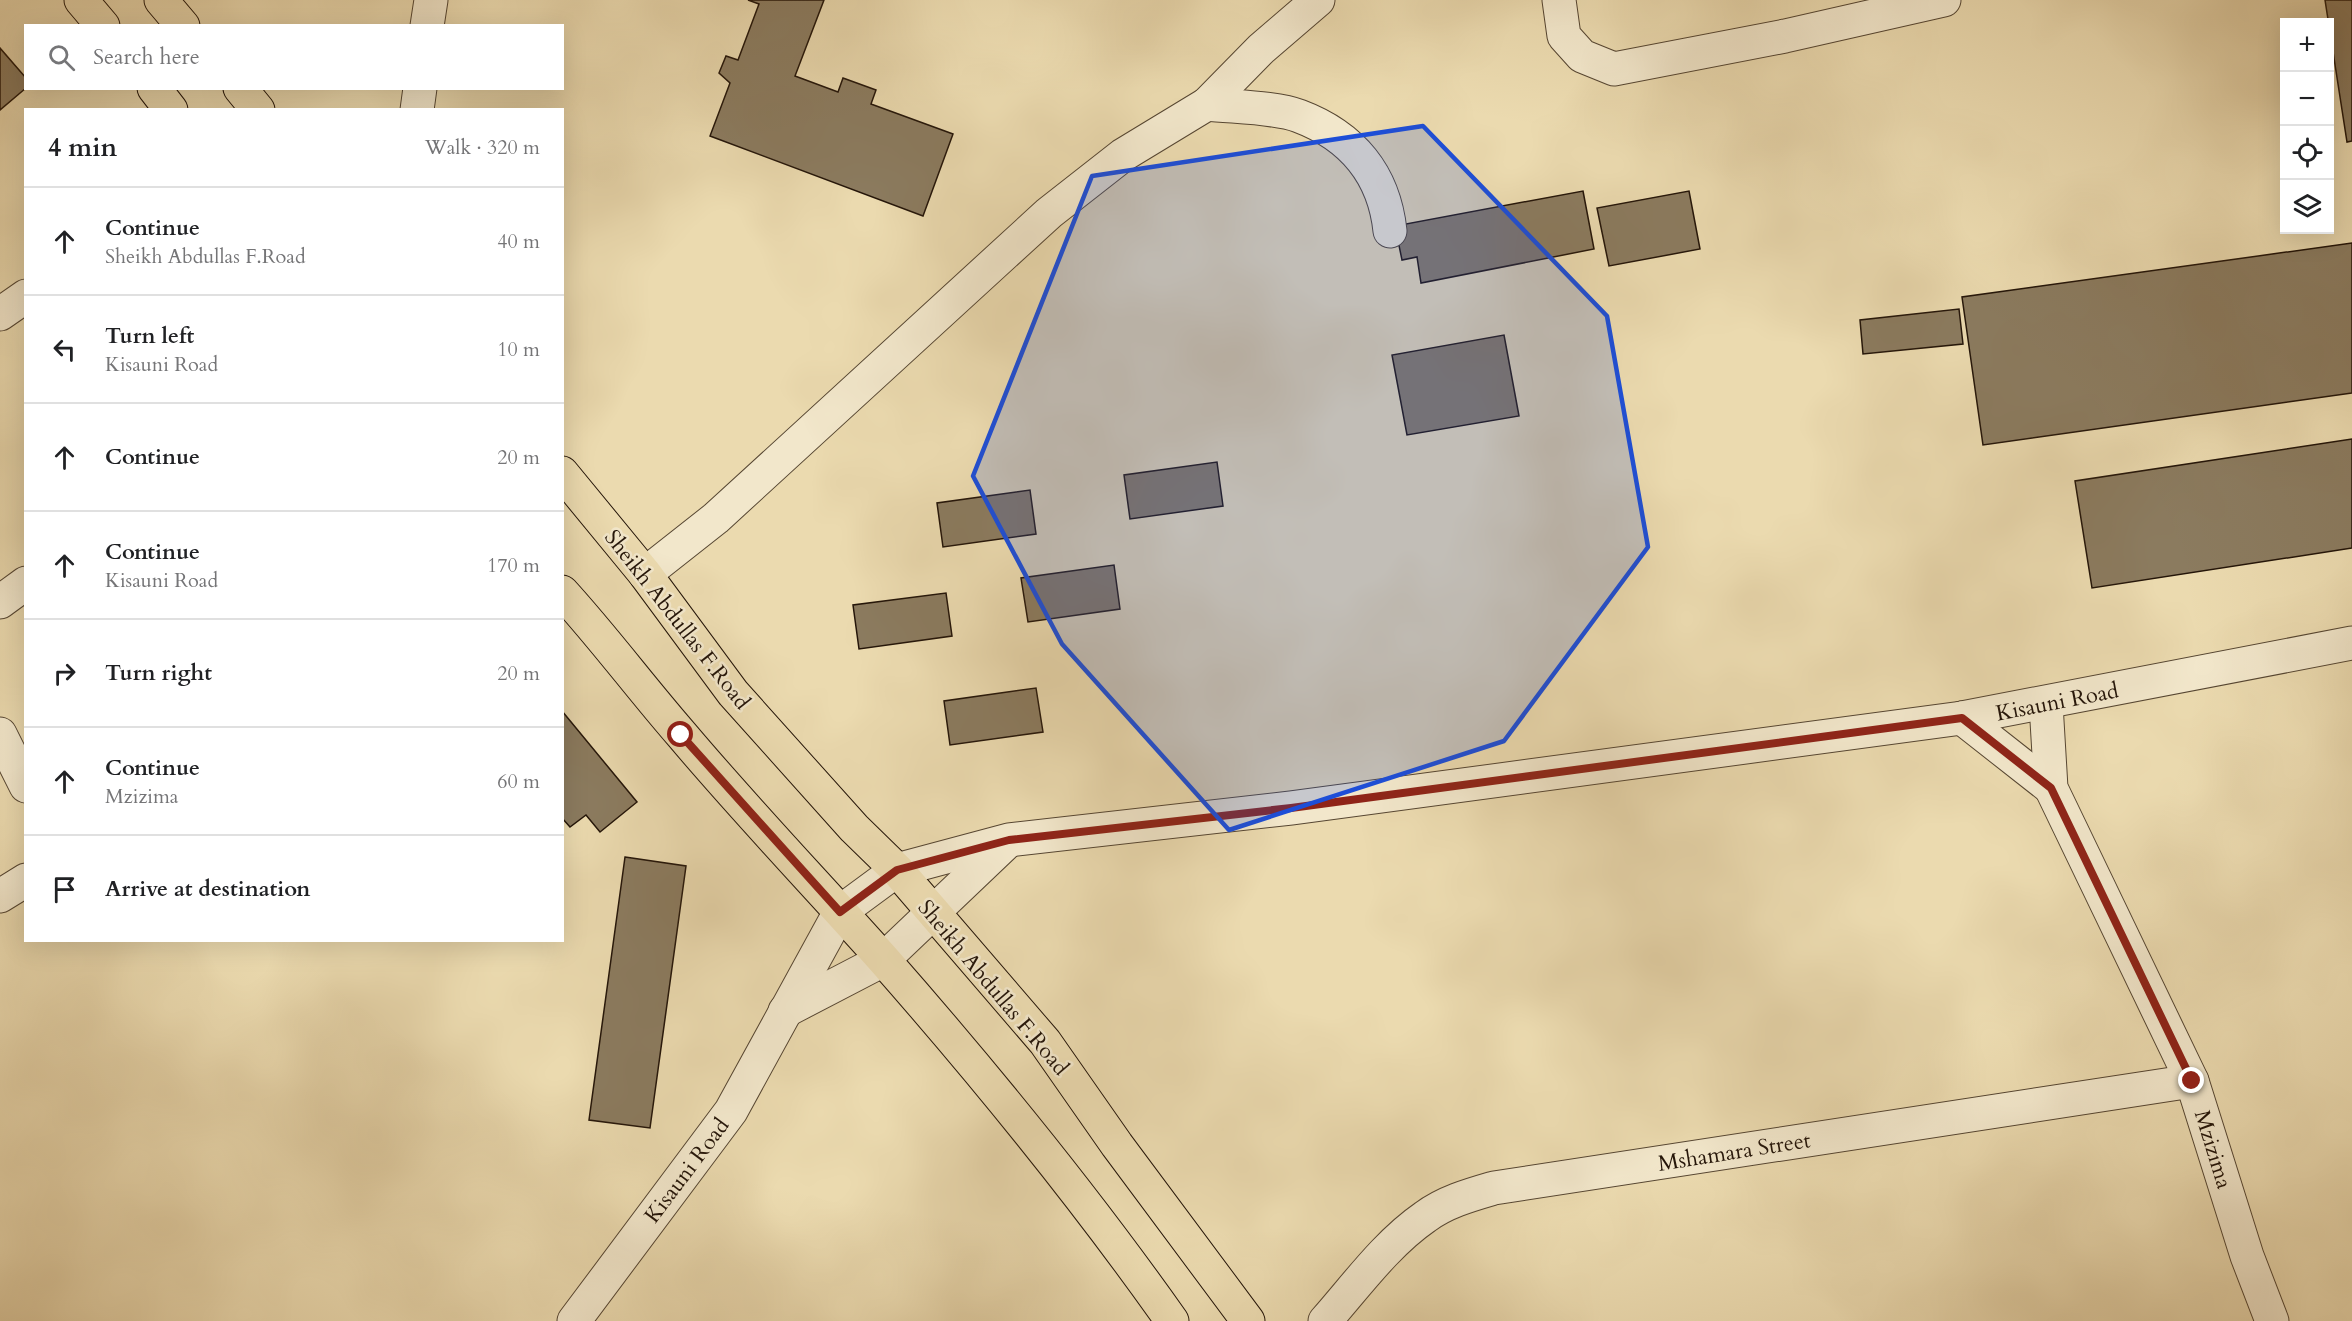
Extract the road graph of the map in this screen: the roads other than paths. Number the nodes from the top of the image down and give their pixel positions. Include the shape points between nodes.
1 (81, 0) edge
2 (161, 0) edge
3 (431, 0) edge
4 (1318, 0) edge
5 (1559, 0) edge
6 (1944, 0) edge
7 (101, 24) edge
8 (181, 24) edge
9 (427, 24) edge
10 (156, 90) edge
11 (242, 90) edge
12 (420, 90) edge
13 (1207, 104) junction
14 (169, 108) edge
15 (256, 108) edge
16 (417, 108) edge
17 (1390, 231) dead end
18 (24, 297) edge
19 (0, 314) edge
20 (564, 475) edge
21 (645, 574) junction
22 (24, 584) edge
23 (564, 594) edge
24 (0, 602) edge
25 (2352, 643) edge
26 (2046, 704) junction
27 (1962, 718) junction
28 (0, 734) edge
29 (24, 782) edge
30 (2051, 788) junction
31 (1009, 840) junction
32 (897, 870) junction
33 (24, 881) edge
34 (0, 896) edge
35 (840, 912) junction
36 (934, 914) junction
37 (883, 960) junction
38 (785, 1011) junction
39 (2192, 1081) junction
40 (574, 1321) edge
41 (1172, 1321) edge
42 (1248, 1321) edge
43 (1325, 1321) edge
44 (2272, 1321) edge

1 - 7 main road
2 - 8 main road
3 - 9 street
4 - 13 street via 1261,49
5 - 6 street via 1564,36 1582,56 1614,69
10 - 14 main road
11 - 15 main road
12 - 16 street
13 - 17 street via 1297,115 1345,142 1366,163 1380,186 1388,208
13 - 21 street via 1123,155 1049,213 716,518
18 - 19 street
20 - 21 main road, Sheikh Abdullas F.Road
21 - 32 main road, Sheikh Abdullas F.Road via 733,693
22 - 24 street
23 - 35 main road via 681,735
25 - 26 street, Kisauni Road
26 - 27 street, Kisauni Road
26 - 30 street
27 - 30 street
27 - 31 street, Kisauni Road via 1303,806
28 - 29 street
30 - 39 street, Mzizima
31 - 32 street, Kisauni Road
31 - 36 street
32 - 35 street, Kisauni Road
32 - 36 main road, Sheikh Abdullas F.Road
33 - 34 street
35 - 37 main road
35 - 38 street, Kisauni Road
36 - 37 street
36 - 42 main road, Sheikh Abdullas F.Road via 1045,1042
37 - 38 street
37 - 41 main road via 1028,1130
38 - 40 street, Kisauni Road via 731,1111
39 - 43 street, Mshamara Street via 1494,1188 1459,1198 1426,1215 1403,1234
39 - 44 street, Mzizima via 2247,1257

